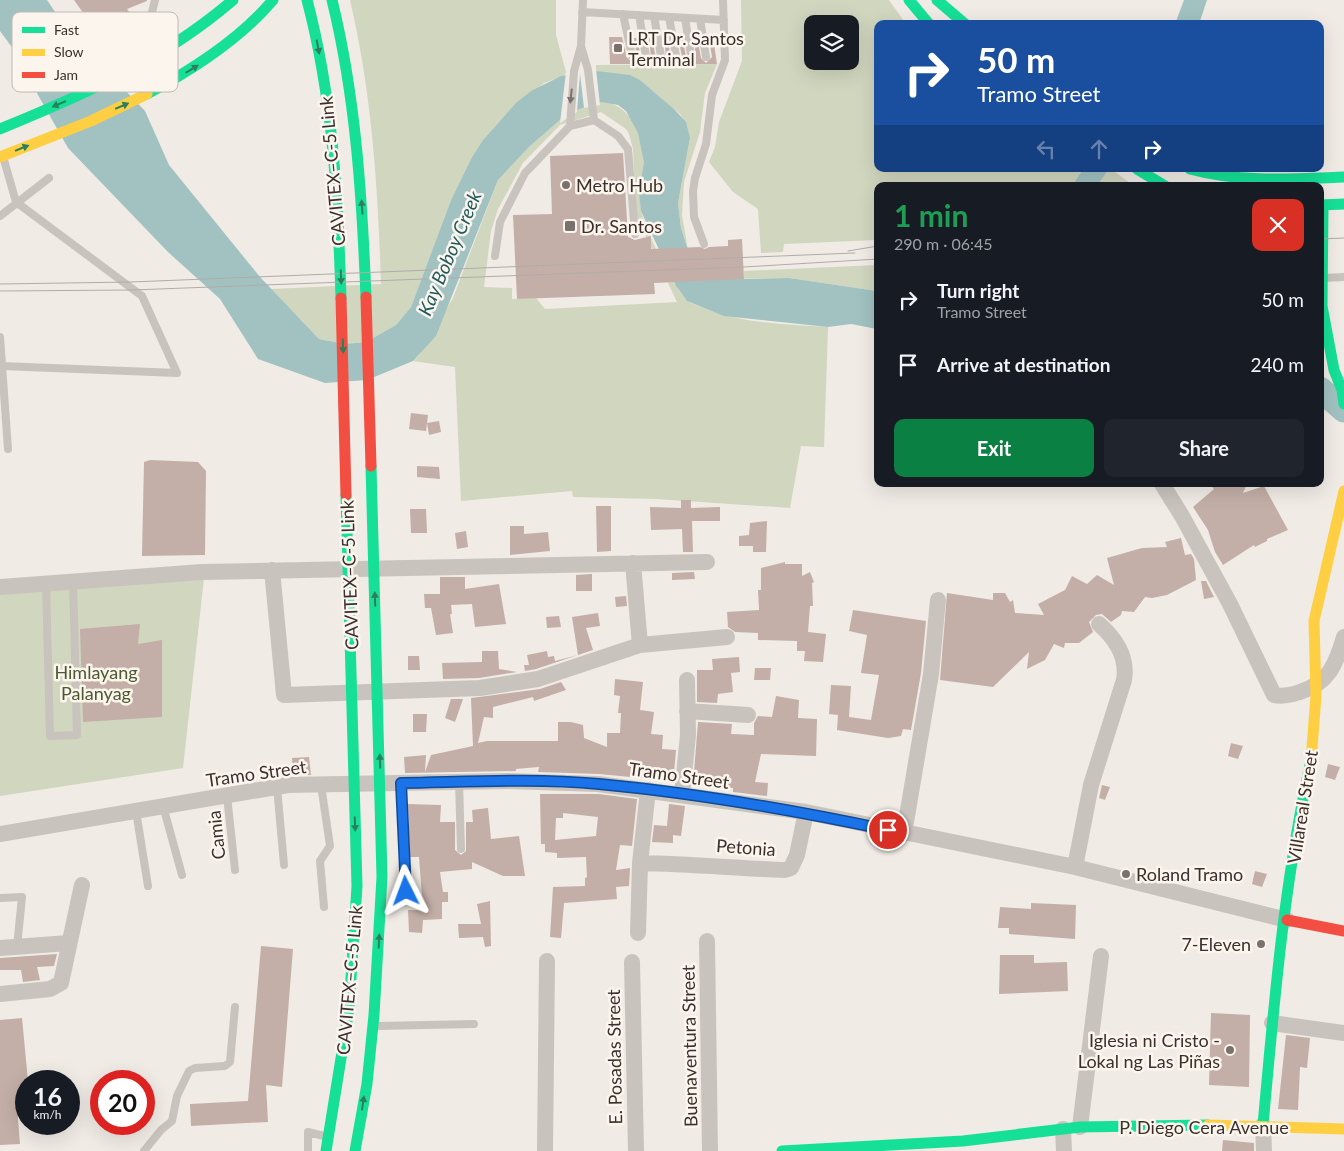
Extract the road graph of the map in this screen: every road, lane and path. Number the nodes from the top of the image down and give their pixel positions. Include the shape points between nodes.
1 (307, 0) edge
2 (332, 0) edge
3 (583, 0) edge
4 (723, 0) edge
5 (909, 0) edge
6 (937, 0) edge
7 (269, 2) edge
8 (226, 3) edge
9 (582, 12) junction
10 (623, 14) junction
11 (639, 15) junction
12 (654, 16) junction
13 (669, 17) junction
14 (685, 18) junction
15 (700, 19) junction
16 (724, 20) junction
17 (926, 20) edge
18 (960, 20) edge
19 (178, 44) edge
20 (581, 46) junction
21 (691, 55) dead end
22 (632, 56) dead end
23 (646, 56) dead end
24 (661, 56) dead end
25 (676, 56) dead end
26 (706, 56) dead end
27 (178, 77) edge
28 (87, 92) edge
29 (153, 92) edge
30 (594, 117) junction
31 (569, 123) junction
32 (0, 129) edge
33 (1, 157) edge
34 (1142, 172) edge
35 (1199, 172) edge
36 (1344, 177) edge
37 (48, 178) dead end
38 (1158, 182) edge
39 (16, 202) junction
40 (1344, 204) edge
41 (1324, 205) edge
42 (0, 216) edge
43 (635, 234) dead end
44 (704, 244) dead end
45 (495, 256) dead end
46 (1344, 277) edge
47 (1324, 278) edge
48 (1324, 321) edge
49 (0, 337) edge
50 (2, 366) junction
51 (1343, 385) edge
52 (1344, 404) edge
53 (8, 449) dead end
54 (1164, 487) edge
55 (1344, 491) edge
56 (707, 562) dead end
57 (633, 563) junction
58 (272, 570) junction
59 (74, 582) junction
60 (46, 584) junction
61 (0, 587) edge
62 (938, 600) dead end
63 (1099, 624) dead end
64 (727, 637) dead end
65 (1344, 637) edge
66 (640, 645) junction
67 (687, 680) dead end
68 (1316, 687) junction
69 (687, 711) junction
70 (748, 715) dead end
71 (459, 782) junction
72 (401, 783) junction
73 (321, 784) junction
74 (277, 787) junction
75 (648, 790) junction
76 (682, 795) junction
77 (227, 796) junction
78 (163, 806) junction
79 (136, 811) junction
80 (806, 812) junction
81 (0, 834) edge
82 (904, 834) junction
83 (461, 849) dead end
84 (640, 863) junction
85 (284, 865) dead end
86 (1075, 868) junction
87 (235, 870) dead end
88 (182, 875) dead end
89 (82, 885) dead end
90 (148, 886) dead end
91 (406, 891) dead end
92 (0, 898) edge
93 (324, 907) dead end
94 (1286, 920) junction
95 (1344, 931) edge
96 (638, 933) dead end
97 (708, 941) dead end
98 (69, 943) junction
99 (17, 947) junction
100 (0, 948) edge
101 (1101, 956) dead end
102 (547, 961) dead end
103 (632, 962) dead end
104 (0, 994) edge
105 (235, 1007) dead end
106 (1272, 1023) junction
107 (474, 1024) dead end
108 (365, 1026) dead end
109 (356, 1028) dead end
110 (1344, 1033) edge
111 (1263, 1125) junction
112 (1072, 1128) junction
113 (1344, 1130) edge
114 (144, 1151) edge
115 (308, 1151) edge
116 (326, 1151) edge
117 (355, 1151) edge
118 (545, 1151) edge
119 (636, 1151) edge
120 (710, 1151) edge
121 (782, 1151) edge
122 (1064, 1151) edge
123 (1264, 1151) edge

1 -> 116 main road, CAVITEX–C-5 Link, bridge via 328,110 339,238 356,850 349,1009
117 -> 2 main road, CAVITEX–C-5 Link, bridge via 375,1006 381,914 381,818 364,246 352,95
3 - 9 lane
4 - 16 lane
5 - 17 main road
6 - 18 main road
27 -> 7 main road via 202,62
8 - 19 main road
9 - 10 lane
9 - 20 lane
10 - 11 lane
10 - 22 lane
11 - 12 lane
11 - 23 lane
12 - 13 lane
12 - 24 lane
13 - 14 lane
13 - 25 lane
14 - 15 lane
14 - 21 lane
15 - 16 lane
15 - 26 lane
16 - 44 lane via 725,60 712,95 706,144 693,191 694,217
20 - 30 lane via 588,70
20 -> 31 lane via 574,71
28 -> 32 main road
33 -> 29 main road
30 - 31 lane
30 - 43 lane via 618,136 628,149
31 - 45 lane via 532,163 517,186 500,222
33 - 39 lane
34 - 38 main road
35 - 36 main road via 1245,181
37 - 39 lane
39 - 42 lane
39 - 50 lane via 142,296 177,373
40 - 41 main road
46 - 47 lane
48 - 51 main road via 1334,370
49 - 50 lane
50 - 53 lane
51 - 52 main road
54 - 68 street via 1234,612 1271,692 1289,696
55 - 68 main road, Villareal Street via 1314,621
56 - 57 street
57 - 58 street
57 - 66 street
58 - 59 street
58 - 66 street via 284,695 480,688 538,678
59 - 60 street
59 - 60 lane via 77,735 50,736
60 - 61 street
62 - 82 street via 931,674
63 - 86 street via 1112,636 1126,666 1091,785
64 - 66 street
65 - 68 street via 1334,664
67 - 69 street
68 - 94 main road, Villareal Street via 1312,757 1301,805
69 - 70 street
69 - 76 street
71 - 72 street, Tramo Street
71 - 75 street, Tramo Street via 598,784
71 - 83 lane
72 - 73 street, Tramo Street
72 - 91 lane
73 - 74 street, Tramo Street
73 - 93 lane via 330,846 320,861
74 - 77 street, Tramo Street
74 - 85 lane
75 - 76 street, Tramo Street
75 - 84 street
76 - 80 street, Tramo Street
77 - 78 street, Tramo Street
77 - 87 lane, Camia
78 - 79 street, Tramo Street
78 - 88 lane
79 - 81 street, Tramo Street
79 - 90 lane
80 - 82 street, Tramo Street
80 - 84 street, Petonia via 798,855 791,868 785,870
82 - 86 street, Tramo Street
84 - 96 street
86 - 94 street, Tramo Street
89 - 98 street
92 - 99 lane via 22,898
94 - 95 main road, Tramo Street
94 - 106 main road, Villareal Street
97 - 120 street, Buenaventura Street
98 - 99 street
98 - 104 street via 61,983 57,987
99 - 100 street
101 - 112 street
102 - 118 street
103 - 119 street, E. Posadas Street
105 - 114 lane via 230,1062 225,1066 189,1071 177,1096 172,1121 160,1130
106 - 110 street
106 - 111 main road, Villareal Street
107 - 108 lane
109 - 115 lane via 338,1033 340,1124 325,1136 308,1132
111 - 112 main road, P. Diego Cera Avenue
111 - 113 main road, P. Diego Cera Avenue
111 - 123 street
112 - 121 main road, P. Diego Cera Avenue via 963,1141
112 - 122 street

